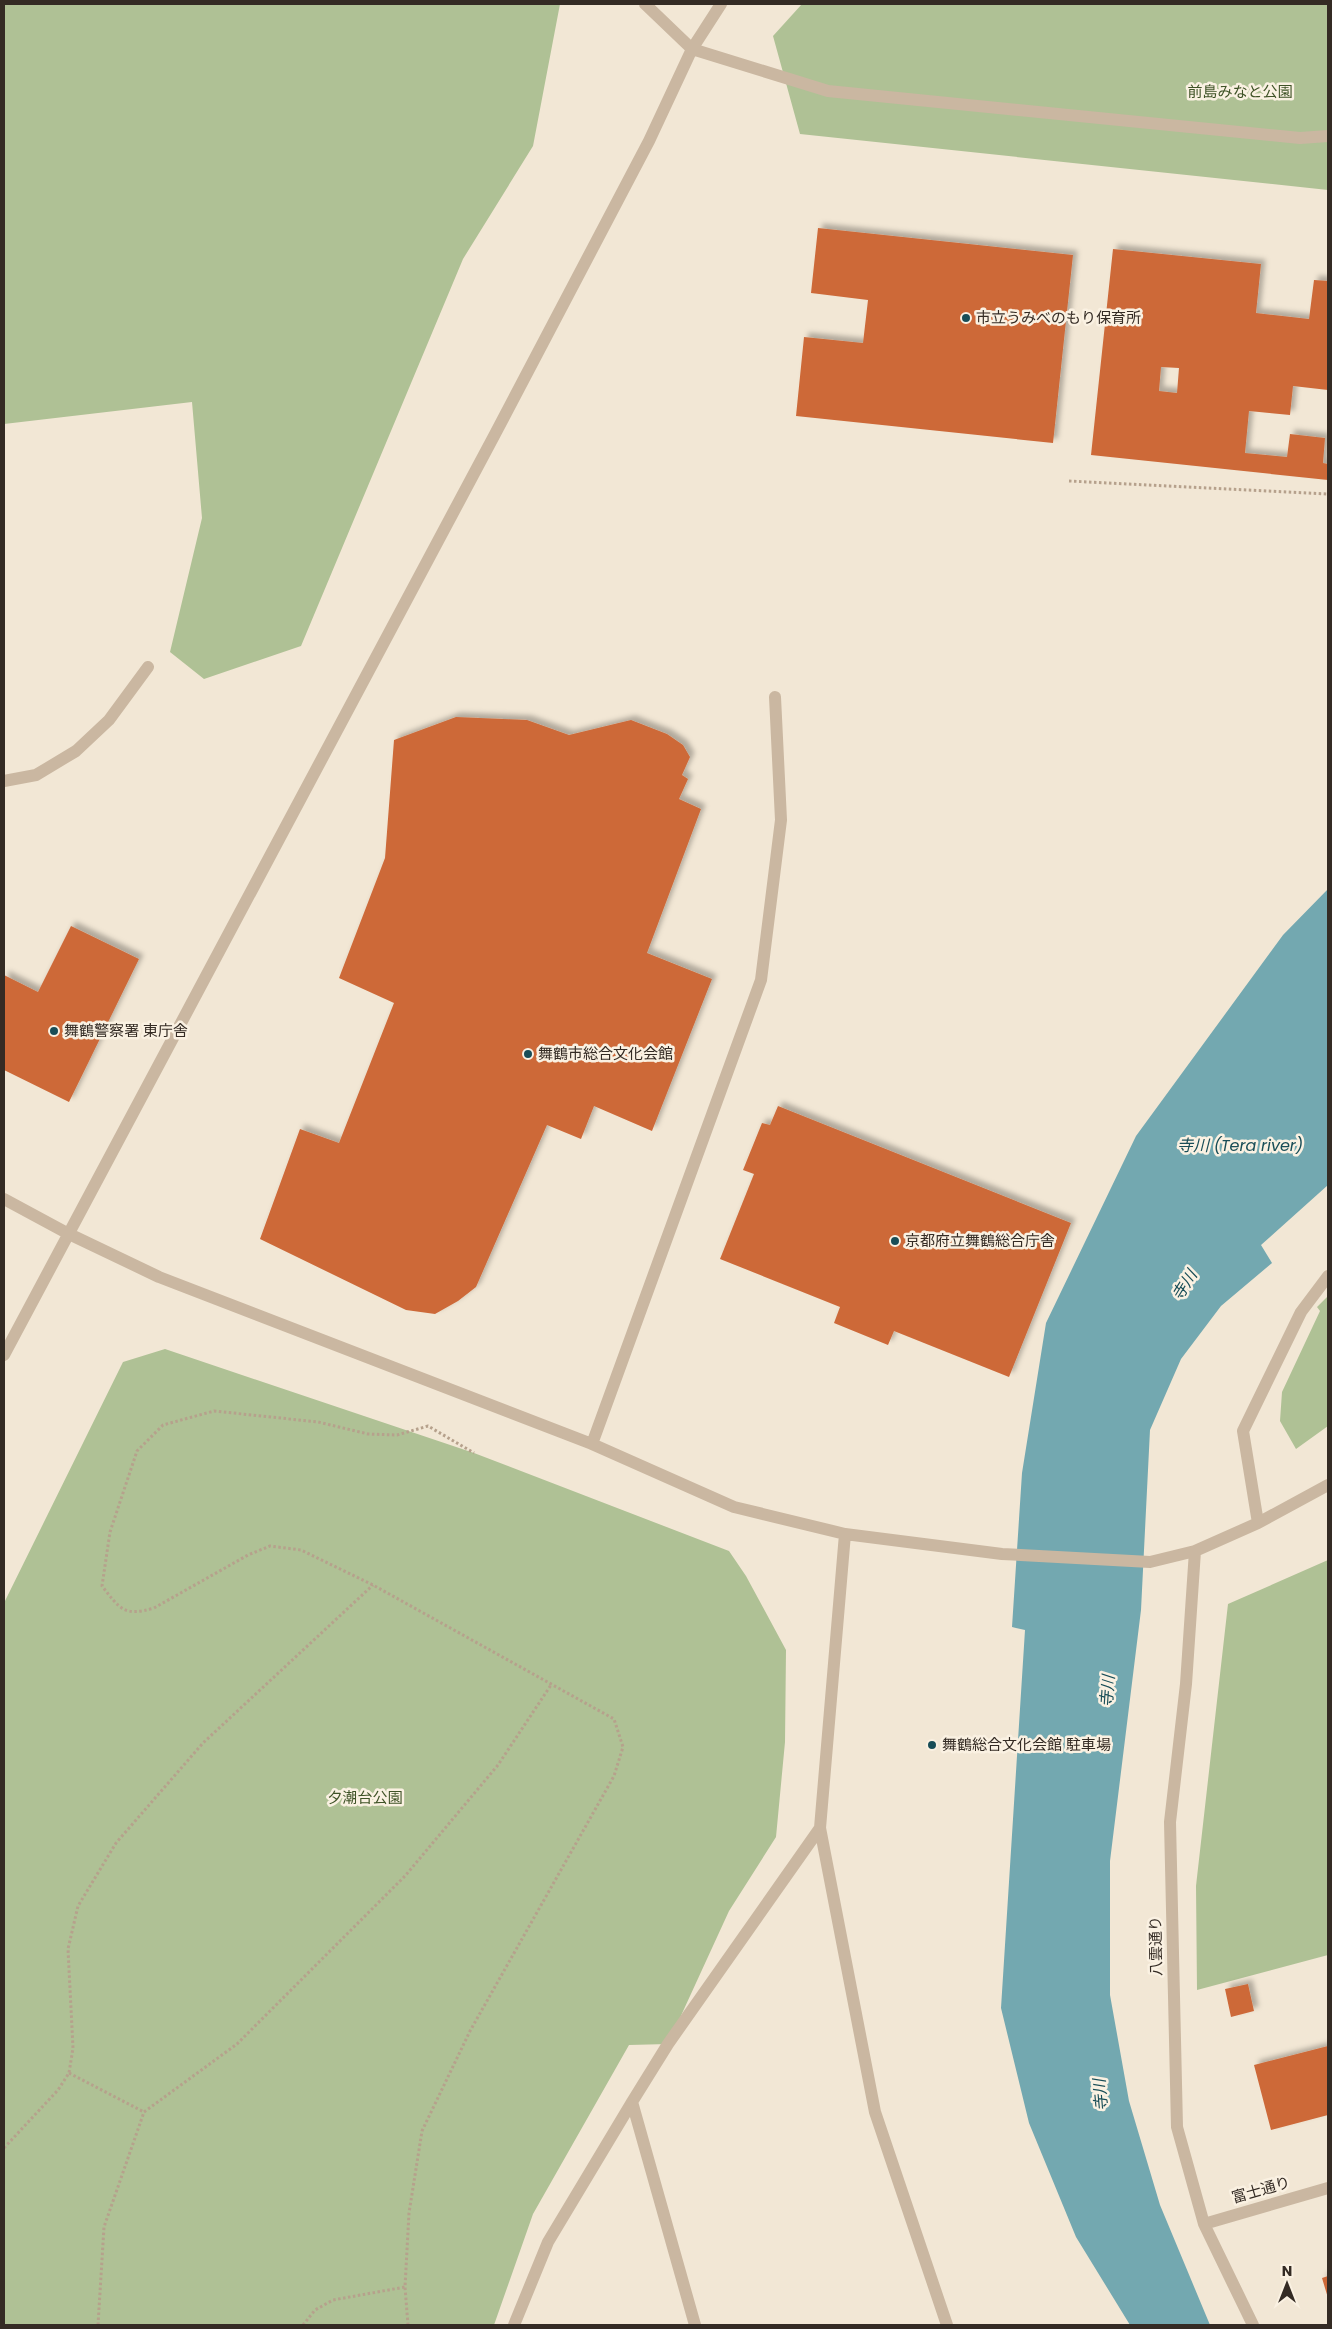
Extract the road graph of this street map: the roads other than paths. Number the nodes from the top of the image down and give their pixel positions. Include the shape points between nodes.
1 (645, 4) edge
2 (721, 4) edge
3 (692, 49) junction
4 (1328, 136) edge
5 (148, 667) dead end
6 (775, 697) dead end
7 (4, 781) edge
8 (4, 1199) edge
9 (67, 1233) junction
10 (1328, 1276) edge
11 (4, 1355) edge
12 (592, 1444) junction
13 (1328, 1485) edge
14 (1258, 1523) junction
15 (845, 1534) junction
16 (1195, 1552) junction
17 (820, 1828) junction
18 (632, 2102) junction
19 (1328, 2188) edge
20 (1204, 2224) junction
21 (514, 2325) edge
22 (695, 2325) edge
23 (947, 2325) edge
24 (1253, 2325) edge

1 - 3 street
2 - 3 street
3 - 4 street via 828,91 1300,138
3 - 9 street via 648,141 503,419
5 - 7 street via 109,720 76,751 36,775
6 - 12 street via 781,820 761,980
8 - 9 street
9 - 11 street
9 - 12 street via 159,1277
10 - 14 street via 1301,1312 1243,1431
12 - 15 street via 734,1508
13 - 14 street
14 - 16 street
15 - 16 street via 1002,1554 1150,1562
15 - 17 street
16 - 20 street, 八雲通り via 1186,1684 1170,1822 1177,2127
17 - 18 street via 668,2044
17 - 23 street via 875,2112
18 - 21 street via 548,2242
18 - 22 street
19 - 20 street, 富士通り
20 - 24 street, 八雲通り

